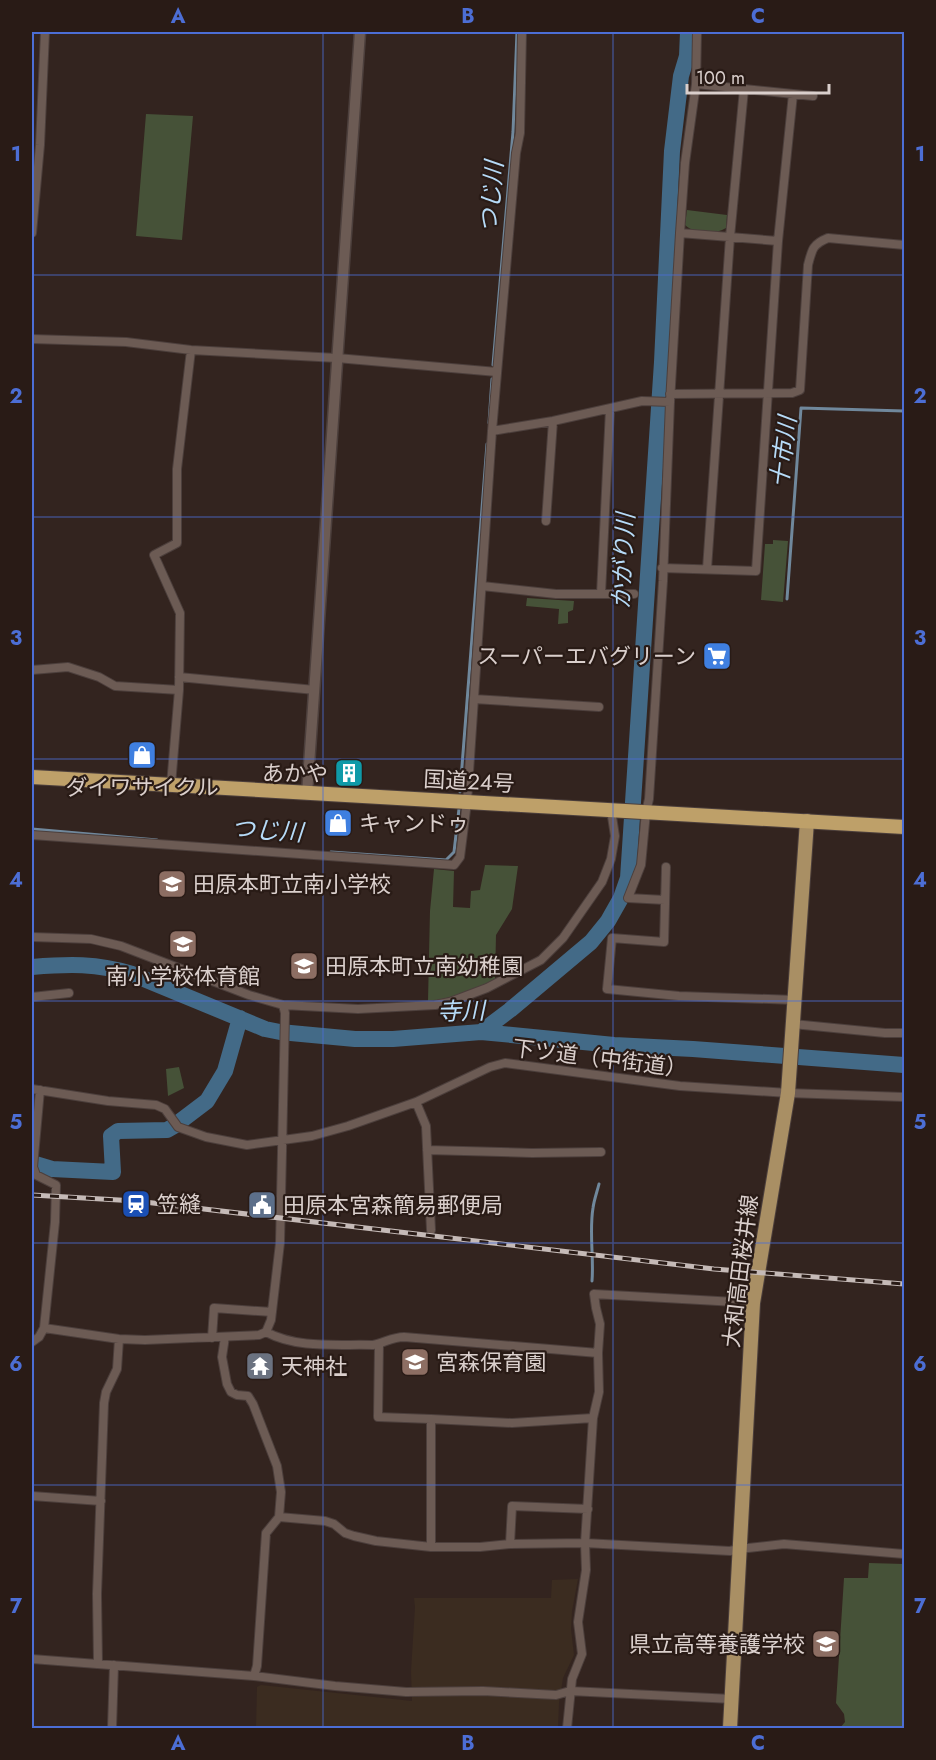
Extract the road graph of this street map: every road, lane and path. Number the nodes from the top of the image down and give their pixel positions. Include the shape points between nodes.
1 (45, 32) edge
2 (360, 32) edge
3 (522, 32) edge
4 (697, 32) edge
5 (696, 84) junction
6 (744, 89) junction
7 (793, 94) junction
8 (813, 96) dead end
9 (32, 233) edge
10 (680, 233) junction
11 (730, 237) junction
12 (778, 241) junction
13 (904, 245) edge
14 (32, 339) edge
15 (191, 350) junction
16 (337, 358) junction
17 (497, 372) junction
18 (718, 393) junction
19 (767, 393) junction
20 (668, 399) junction
21 (610, 409) junction
22 (553, 421) junction
23 (492, 431) junction
24 (546, 521) dead end
25 (662, 568) junction
26 (707, 569) junction
27 (482, 586) junction
28 (601, 594) junction
29 (634, 594) dead end
30 (32, 670) edge
31 (179, 676) junction
32 (179, 690) junction
33 (315, 690) junction
34 (474, 699) junction
35 (598, 707) dead end
36 (32, 777) edge
37 (171, 785) junction
38 (306, 794) junction
39 (467, 802) junction
40 (614, 810) junction
41 (644, 812) junction
42 (807, 821) junction
43 (904, 827) edge
44 (32, 835) edge
45 (666, 867) dead end
46 (665, 900) junction
47 (32, 937) edge
48 (69, 993) dead end
49 (32, 997) edge
50 (795, 1000) junction
51 (284, 1009) junction
52 (793, 1027) junction
53 (904, 1033) edge
54 (36, 1089) edge
55 (788, 1090) junction
56 (904, 1097) edge
57 (416, 1102) junction
58 (281, 1141) junction
59 (32, 1150) edge
60 (427, 1150) junction
61 (601, 1152) dead end
62 (431, 1230) dead end
63 (753, 1303) junction
64 (272, 1312) junction
65 (44, 1328) junction
66 (266, 1332) junction
67 (225, 1337) junction
68 (212, 1338) junction
69 (119, 1339) junction
70 (32, 1342) edge
71 (379, 1344) junction
72 (598, 1353) junction
73 (593, 1418) junction
74 (431, 1419) junction
75 (32, 1496) edge
76 (100, 1501) junction
77 (588, 1509) junction
78 (279, 1517) junction
79 (510, 1544) junction
80 (585, 1544) junction
81 (431, 1547) junction
82 (739, 1549) junction
83 (904, 1554) edge
84 (32, 1659) edge
85 (98, 1664) junction
86 (114, 1665) junction
87 (254, 1676) junction
88 (570, 1691) junction
89 (732, 1699) junction
90 (112, 1728) edge
91 (567, 1728) edge
92 (730, 1728) edge

1 - 9 street
2 - 16 street
3 - 17 street via 520,133
4 - 5 street
5 - 6 street
5 - 10 street
6 - 7 street
6 - 11 street
7 - 8 street
7 - 12 street
10 - 11 street
10 - 20 street
11 - 12 street
11 - 18 street
12 - 19 street
13 - 19 street via 837,238 819,242 808,265 800,390
14 - 15 street via 126,342
15 - 16 street
15 - 31 street via 177,469 177,543 154,555 180,614
16 - 17 street
16 - 33 street
17 - 23 street
18 - 19 street
18 - 20 street
18 - 26 street
19 - 26 street via 756,571
20 - 21 street
20 - 25 street
21 - 22 street
21 - 28 street
22 - 23 street
22 - 24 street
23 - 27 street
25 - 26 street
25 - 41 street via 649,799
27 - 28 street via 556,594
27 - 34 street
28 - 29 street
30 - 32 street via 68,667 115,686
31 - 32 street
31 - 33 street
32 - 37 street
33 - 38 street
34 - 35 street
34 - 39 street
36 - 37 highway, 国道24号
37 - 38 highway, 国道24号
38 - 39 highway, 国道24号
39 - 40 highway, 国道24号
39 - 44 street via 460,857 454,865
40 - 41 highway, 国道24号
40 - 51 street via 615,836 602,882 563,938 541,960 487,988 435,1005
41 - 42 highway, 国道24号
41 - 46 street via 641,865 628,898
42 - 43 highway, 国道24号
42 - 50 main road, 大和高田桜井線
45 - 46 street
46 - 50 street via 664,942 612,938 607,989
47 - 51 street via 91,939 121,946
48 - 49 street
50 - 52 main road, 大和高田桜井線
51 - 58 street
52 - 53 street
52 - 55 main road, 大和高田桜井線
54 - 58 street, 下ツ道（中街道） via 156,1106 165,1109 178,1127 206,1137 247,1145
54 - 59 street
55 - 56 street, 下ツ道（中街道）
55 - 57 street, 下ツ道（中街道） via 680,1086 505,1063
55 - 63 main road, 大和高田桜井線
57 - 58 street, 下ツ道（中街道） via 348,1126
57 - 60 street via 426,1126
58 - 64 street via 282,1213
59 - 65 street via 36,1175 56,1185 57,1191
60 - 61 street
60 - 62 street
63 - 72 street via 594,1294 600,1324
63 - 82 main road, 大和高田桜井線
64 - 66 street
64 - 68 street via 214,1308
65 - 69 street
65 - 70 street
66 - 67 street
66 - 71 street via 295,1343
67 - 68 street
67 - 78 street via 222,1357 227,1384 231,1392 248,1396 253,1404 278,1466
68 - 69 street
69 - 76 street via 117,1369 104,1403
71 - 72 street via 404,1337
71 - 74 street via 378,1417
72 - 73 street
73 - 74 street via 512,1423
73 - 77 street
74 - 81 street
75 - 76 street
76 - 85 street
77 - 79 street via 512,1506
77 - 80 street
78 - 81 street via 325,1521 354,1536
78 - 87 street via 266,1533
79 - 80 street
79 - 81 street
80 - 82 street
80 - 88 street via 585,1580 578,1622 582,1654
82 - 83 street via 784,1545
82 - 89 main road, 大和高田桜井線
84 - 85 street
85 - 86 street
86 - 87 street
86 - 90 street
87 - 88 street via 406,1692 556,1695
88 - 89 street
88 - 91 street
89 - 92 main road, 大和高田桜井線

